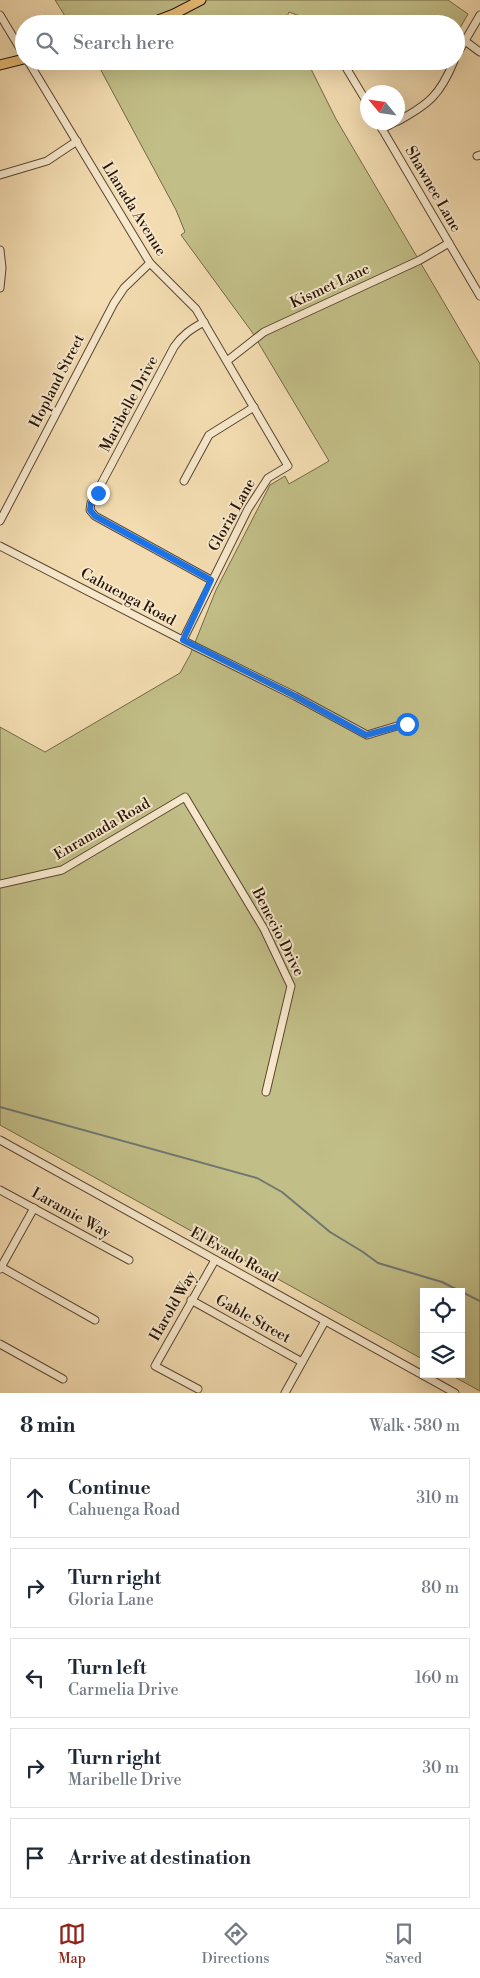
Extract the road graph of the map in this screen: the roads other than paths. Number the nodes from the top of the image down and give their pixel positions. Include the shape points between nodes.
1 (201, 0) edge
2 (171, 15) edge
3 (480, 15) edge
4 (0, 16) edge
5 (15, 40) edge
6 (465, 41) joint
7 (480, 52) edge
8 (15, 61) edge
9 (0, 65) edge
10 (34, 70) edge
11 (347, 70) edge
12 (449, 70) edge
13 (360, 91) edge
14 (405, 117) edge
15 (382, 130) edge
16 (77, 141) junction
17 (0, 175) edge
18 (449, 243) junction
19 (0, 250) edge
20 (150, 263) junction
21 (0, 288) edge
22 (480, 296) edge
23 (204, 322) junction
24 (227, 361) junction
25 (254, 407) junction
26 (288, 466) joint
27 (184, 481) dead end
28 (0, 521) edge
29 (0, 546) edge
30 (211, 580) junction
31 (183, 640) junction
32 (407, 724) dead end
33 (185, 797) joint
34 (0, 884) edge
35 (266, 1092) dead end
36 (0, 1140) edge
37 (0, 1190) edge
38 (34, 1208) junction
39 (128, 1260) dead end
40 (216, 1260) junction
41 (0, 1268) edge
42 (191, 1300) junction
43 (95, 1320) dead end
44 (324, 1321) junction
45 (0, 1344) edge
46 (302, 1362) junction
47 (63, 1379) dead end
48 (198, 1390) dead end
49 (285, 1393) edge
50 (455, 1393) edge

1 - 2 main road
3 - 6 street
4 - 5 street
6 - 7 street
8 - 9 main road
10 - 16 street, Llanada Avenue
11 - 13 street
12 - 14 street via 437,93
15 - 18 street, Shawnee Lane
16 - 17 street via 47,160
16 - 20 street, Llanada Avenue
18 - 22 street, Shawnee Lane
18 - 24 street, Kismet Lane via 412,264 264,332
19 - 21 street
20 - 23 street, Llanada Avenue via 196,309
20 - 28 street, Hopland Street via 124,288 114,303
23 - 24 street, Llanada Avenue
23 - 30 street, Maribelle Drive via 180,338 90,510 102,521
24 - 25 street, Llanada Avenue
25 - 26 street, Llanada Avenue
25 - 27 street via 209,435
26 - 30 street, Gloria Lane via 268,478 261,488
29 - 31 street, Cahuenga Road
30 - 31 street, Gloria Lane
31 - 32 street, Cahuenga Road via 366,735
33 - 34 street, Enramada Road via 62,870
33 - 35 street, Benecio Drive via 264,929 291,986
36 - 40 street, El Evado Road
37 - 38 street, Laramie Way
38 - 39 street, Laramie Way
38 - 41 street
40 - 42 street, Harold Way
40 - 44 street, El Evado Road
41 - 43 street
42 - 46 street, Gable Street
42 - 48 street, Harold Way via 155,1366
44 - 46 street
44 - 50 street, El Evado Road
45 - 47 street
46 - 49 street

